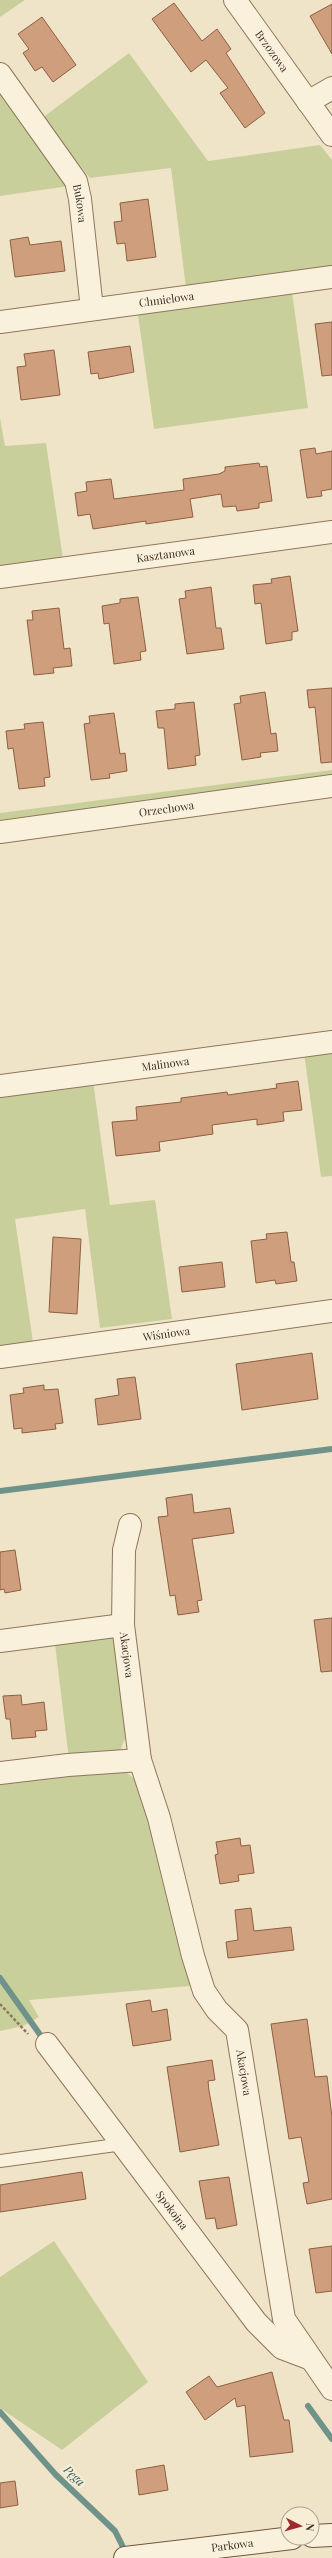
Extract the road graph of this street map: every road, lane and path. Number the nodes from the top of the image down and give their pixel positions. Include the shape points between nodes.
1 (235, 0) edge
2 (0, 74) edge
3 (332, 88) edge
4 (308, 102) junction
5 (332, 135) edge
6 (332, 277) edge
7 (92, 309) junction
8 (0, 322) edge
9 (332, 532) edge
10 (0, 577) edge
11 (332, 786) edge
12 (0, 832) edge
13 (332, 1042) edge
14 (0, 1086) edge
15 (332, 1311) edge
16 (0, 1357) edge
17 (130, 1525) dead end
18 (123, 1625) junction
19 (0, 1641) edge
20 (140, 1760) junction
21 (0, 1773) edge
22 (0, 2004) edge
23 (1, 2008) edge
24 (47, 2044) joint
25 (123, 2144) junction
26 (0, 2162) edge
27 (311, 2359) junction
28 (332, 2389) edge
29 (332, 2535) edge
30 (320, 2536) edge
31 (280, 2539) edge
32 (130, 2557) edge

1 - 4 street, Brzozowa
2 - 7 street, Bukowa via 76,181
3 - 4 street
4 - 5 street, Brzozowa
6 - 7 street, Chmielowa
7 - 8 street, Chmielowa
9 - 10 street, Kasztanowa
11 - 12 street, Orzechowa
13 - 14 street, Malinowa
15 - 16 street, Wiśniowa
17 - 18 street via 124,1550
18 - 19 street, Akacjowa
18 - 20 street, Akacjowa
20 - 21 street
20 - 27 street, Akacjowa via 159,1818 204,1991 217,2010 237,2030 284,2319
22 - 23 path
23 - 24 path via 34,2041
24 - 25 street, Spokojna
25 - 26 lane
25 - 27 street, Spokojna via 256,2322 282,2348
27 - 28 street, Akacjowa
29 - 30 street
31 - 32 street, Parkowa

